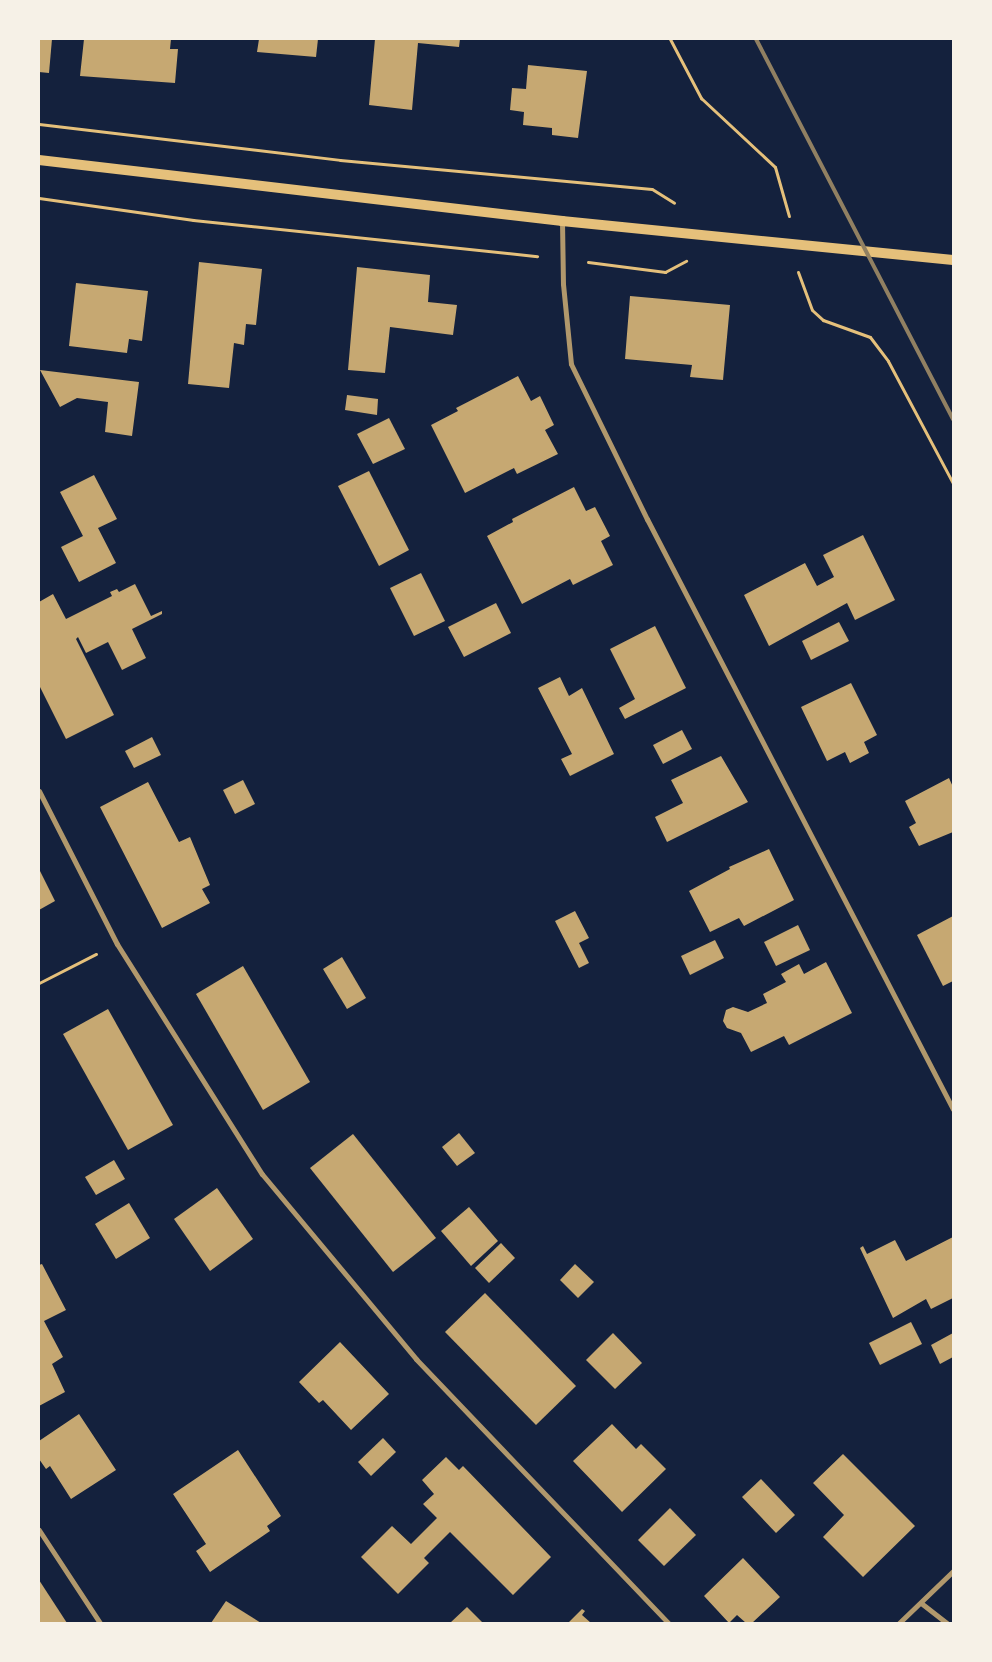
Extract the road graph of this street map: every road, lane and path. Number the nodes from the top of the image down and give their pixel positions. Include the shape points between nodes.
1 (39, 124) edge
2 (39, 160) edge
3 (652, 189) dead end
4 (39, 198) edge
5 (562, 221) junction
6 (562, 259) junction
7 (953, 260) edge
8 (665, 272) dead end
9 (39, 791) edge
10 (117, 944) junction
11 (39, 984) edge
12 (953, 1110) edge
13 (39, 1530) edge
14 (953, 1571) edge
15 (921, 1603) junction
16 (100, 1623) edge
17 (668, 1623) edge
18 (899, 1623) edge
19 (947, 1623) edge

1 - 3 path via 340,160
2 - 5 main road
4 - 6 path via 193,220
5 - 6 street
5 - 7 main road
6 - 8 path
6 - 12 street via 571,364 647,519
9 - 10 street
10 - 11 path
10 - 17 street via 262,1174 416,1359
13 - 16 street
14 - 15 street
15 - 18 street
15 - 19 street

